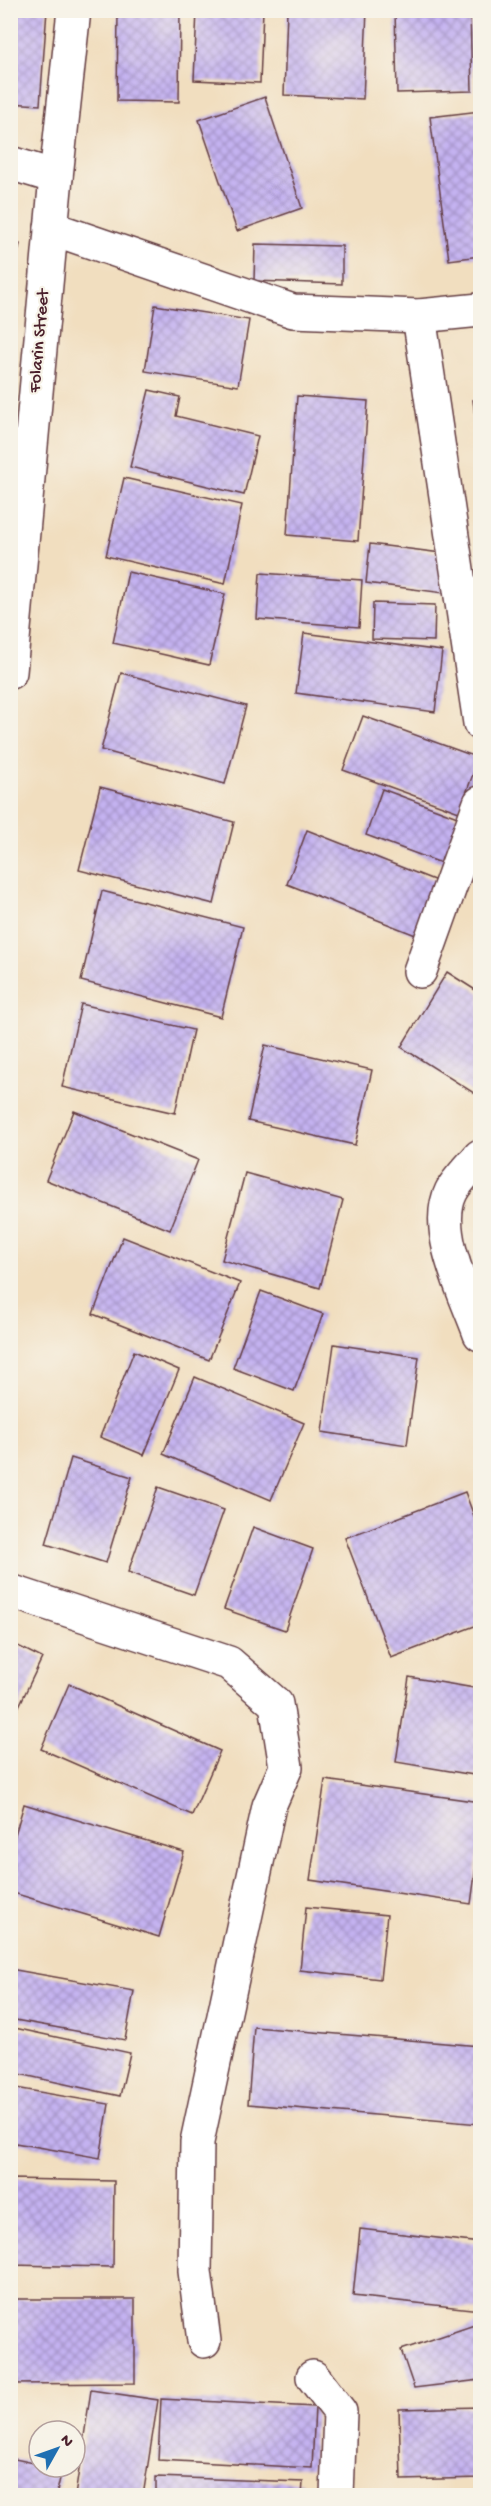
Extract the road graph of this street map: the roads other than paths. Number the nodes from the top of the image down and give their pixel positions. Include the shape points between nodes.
1 (74, 10) edge
2 (10, 163) edge
3 (56, 177) junction
4 (51, 228) junction
5 (480, 310) edge
6 (418, 316) junction
7 (12, 619) edge
8 (10, 672) edge
9 (480, 723) edge
10 (480, 803) edge
11 (420, 971) dead end
12 (480, 1156) edge
13 (480, 1334) edge
14 (10, 1591) edge
15 (204, 2341) dead end
16 (314, 2377) dead end
17 (336, 2496) edge

1 - 3 street, Folarin Street
2 - 3 street
3 - 4 street, Folarin Street
4 - 6 street via 293,311
4 - 7 street, Folarin Street
5 - 6 street
6 - 9 street
7 - 8 street, Folarin Street
10 - 11 street
12 - 13 street via 451,1192 444,1219 450,1251
14 - 15 street via 229,1663 276,1704 286,1767 270,1806 196,2142 195,2271
16 - 17 street via 340,2412

